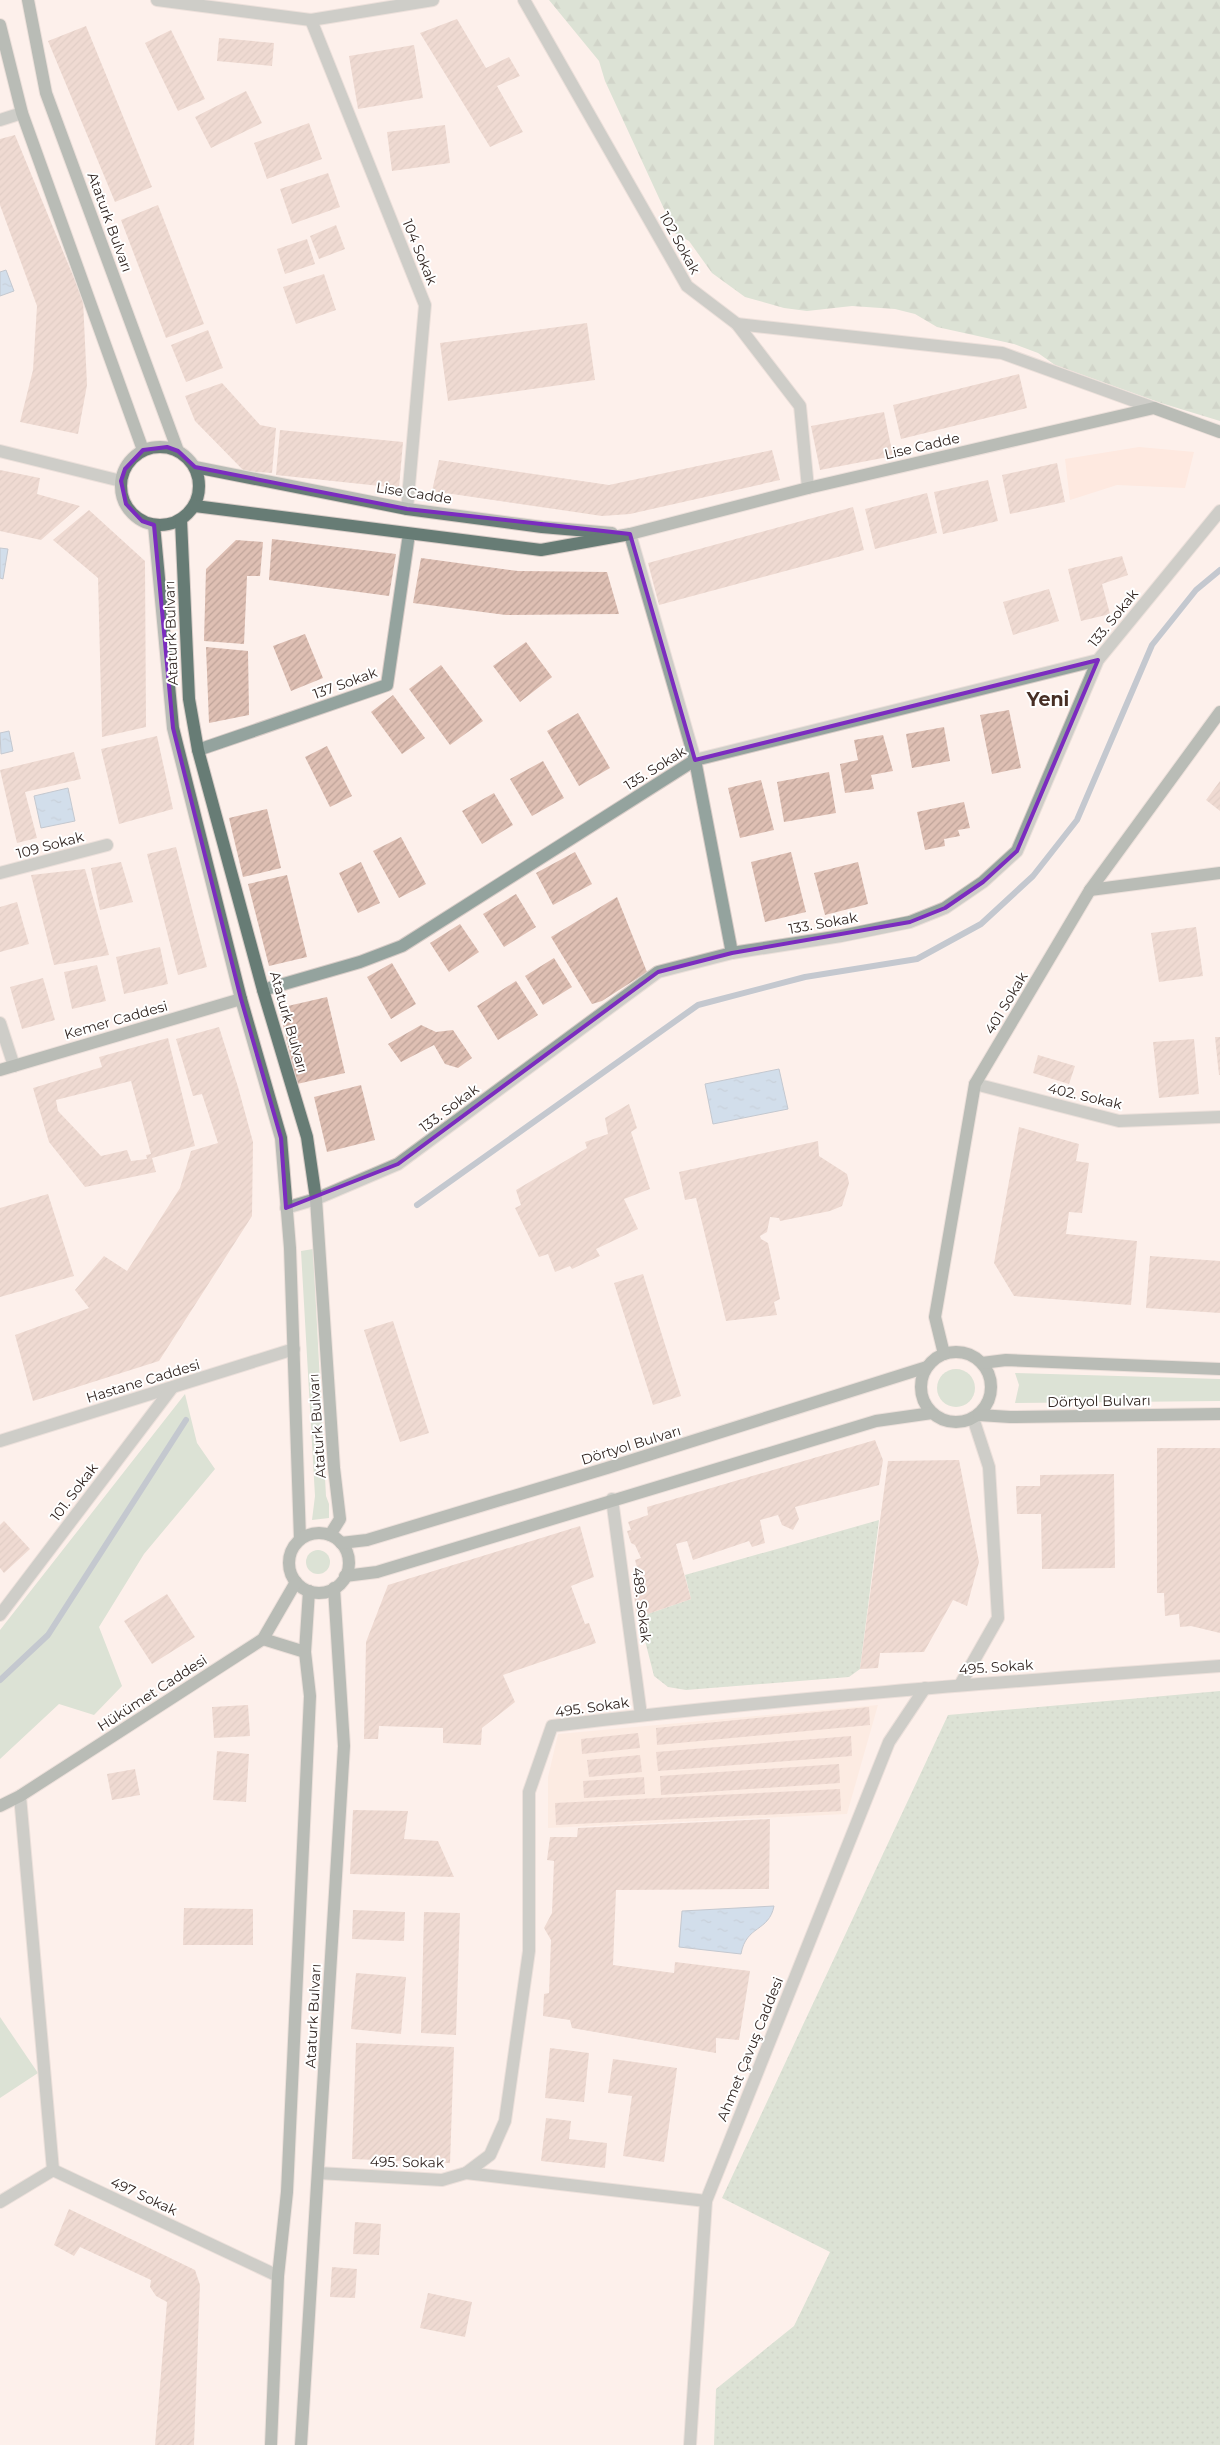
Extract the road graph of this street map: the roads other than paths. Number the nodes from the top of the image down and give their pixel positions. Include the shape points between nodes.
1 (28, 0) edge
2 (157, 0) edge
3 (433, 0) edge
4 (524, 0) edge
5 (310, 20) junction
6 (0, 25) edge
7 (22, 113) junction
8 (0, 120) edge
9 (737, 324) junction
10 (1154, 408) junction
11 (1220, 432) edge
12 (144, 450) junction
13 (0, 451) edge
14 (178, 451) junction
15 (195, 467) junction
16 (121, 482) junction
17 (808, 488) junction
18 (195, 506) junction
19 (407, 509) junction
20 (1220, 511) edge
21 (181, 520) junction
22 (154, 524) junction
23 (409, 534) junction
24 (630, 534) junction
25 (1098, 660) junction
26 (1220, 712) edge
27 (198, 750) junction
28 (695, 760) junction
29 (107, 845) dead end
30 (0, 873) edge
31 (1220, 873) edge
32 (1090, 890) junction
33 (732, 953) junction
34 (264, 990) junction
35 (241, 999) junction
36 (0, 1023) edge
37 (14, 1066) junction
38 (0, 1070) edge
39 (975, 1084) junction
40 (1220, 1117) edge
41 (316, 1200) junction
42 (286, 1208) junction
43 (294, 1349) junction
44 (944, 1354) junction
45 (982, 1363) junction
46 (927, 1367) junction
47 (1220, 1369) edge
48 (172, 1388) junction
49 (932, 1413) junction
50 (1220, 1414) edge
51 (976, 1416) junction
52 (1, 1437) edge
53 (612, 1499) junction
54 (330, 1535) junction
55 (300, 1539) junction
56 (341, 1543) junction
57 (345, 1576) junction
58 (296, 1582) junction
59 (334, 1588) junction
60 (309, 1591) junction
61 (0, 1615) edge
62 (263, 1639) junction
63 (305, 1652) junction
64 (1220, 1666) edge
65 (960, 1685) junction
66 (925, 1688) junction
67 (641, 1715) junction
68 (20, 1796) junction
69 (0, 1806) edge
70 (53, 2170) junction
71 (318, 2173) junction
72 (466, 2173) junction
73 (706, 2201) junction
74 (0, 2202) edge
75 (278, 2276) junction
76 (271, 2445) edge
77 (302, 2445) edge
78 (690, 2445) edge

1 - 14 main road, Ataturk Bulvarı via 46,94
2 - 5 street
3 - 5 street
4 - 9 street, 102 Sokak via 687,286
5 - 19 street, 104 Sokak via 425,305
6 - 7 main road
7 - 8 street
7 - 12 main road
9 - 10 street via 1002,353
9 - 17 street, 102 Sokak via 800,406
10 - 11 main road
10 - 17 main road, Lise Cadde
12 - 14 main road via 167,447
12 - 16 main road via 125,469
13 - 16 street
14 - 15 main road
15 - 18 main road via 199,486
15 - 19 main road, Lise Cadde
16 - 22 main road via 126,504 133,514
17 - 24 main road, Lise Cadde
18 - 21 main road
18 - 23 main road, Lise Cadde
19 - 24 main road, Lise Cadde via 542,527
20 - 25 street, 133. Sokak
21 - 22 main road
21 - 27 main road, Ataturk Bulvarı via 189,699
22 - 35 main road, Ataturk Bulvarı via 173,728
23 - 24 main road, Lise Cadde via 541,550
23 - 27 street, 137 Sokak via 387,685
24 - 28 street
25 - 28 street, 135. Sokak
25 - 33 street, 133. Sokak via 1017,851 984,882 945,908 910,922
26 - 32 main road, 401 Sokak
27 - 34 main road, Ataturk Bulvarı
28 - 33 street
28 - 34 street, 135. Sokak via 402,946
29 - 30 street, 109 Sokak
31 - 32 main road
32 - 39 main road, 401 Sokak
33 - 41 street, 133. Sokak via 658,972 398,1164
34 - 41 main road, Ataturk Bulvarı via 307,1137
35 - 37 main road, Kemer Caddesi
35 - 42 main road, Ataturk Bulvarı via 281,1138
36 - 37 street
37 - 38 main road, Kemer Caddesi
39 - 40 street, 402. Sokak via 1119,1121
39 - 44 main road, 401 Sokak via 935,1317
41 - 42 street, 133. Sokak
41 - 54 main road, Ataturk Bulvarı via 340,1519
42 - 43 main road, Ataturk Bulvarı
43 - 48 street, Hastane Caddesi
43 - 55 main road, Ataturk Bulvarı
44 - 45 main road via 963,1353
44 - 46 main road
45 - 47 main road via 1006,1360
45 - 51 main road via 991,1382 991,1393 987,1405
46 - 49 main road via 920,1387 923,1401
46 - 56 main road, Dörtyol Bulvarı via 441,1518 367,1540
48 - 52 street, Hastane Caddesi
48 - 61 street, 101. Sokak
49 - 51 main road via 950,1422
49 - 53 main road via 876,1421
50 - 51 main road, Dörtyol Bulvarı
51 - 65 street via 989,1467 998,1618
53 - 57 main road via 377,1572
53 - 67 street, 489. Sokak
54 - 55 main road via 315,1533
54 - 56 main road
55 - 58 main road via 294,1546 289,1564
56 - 57 main road via 349,1563
57 - 59 main road
58 - 60 main road
58 - 62 main road, Hükümet Caddesi
59 - 60 main road via 326,1592
59 - 71 main road, Ataturk Bulvarı via 344,1746
60 - 63 main road, Ataturk Bulvarı
62 - 63 main road
62 - 68 main road, Hükümet Caddesi
63 - 75 main road, Ataturk Bulvarı via 309,1706 287,2192
64 - 65 street, 495. Sokak
65 - 66 street, 495. Sokak
66 - 67 street, 495. Sokak
66 - 73 street, Ahmet Çavuş Caddesi via 889,1742
67 - 72 street, 495. Sokak via 552,1726 529,1792 529,1950 505,2121 490,2155
68 - 69 main road, Hükümet Caddesi
68 - 70 street
70 - 74 street
70 - 75 street, 497 Sokak
71 - 72 street, 495. Sokak via 442,2180
71 - 77 main road, Ataturk Bulvarı
72 - 73 street
73 - 78 street, Ahmet Çavuş Caddesi
75 - 76 main road, Ataturk Bulvarı

